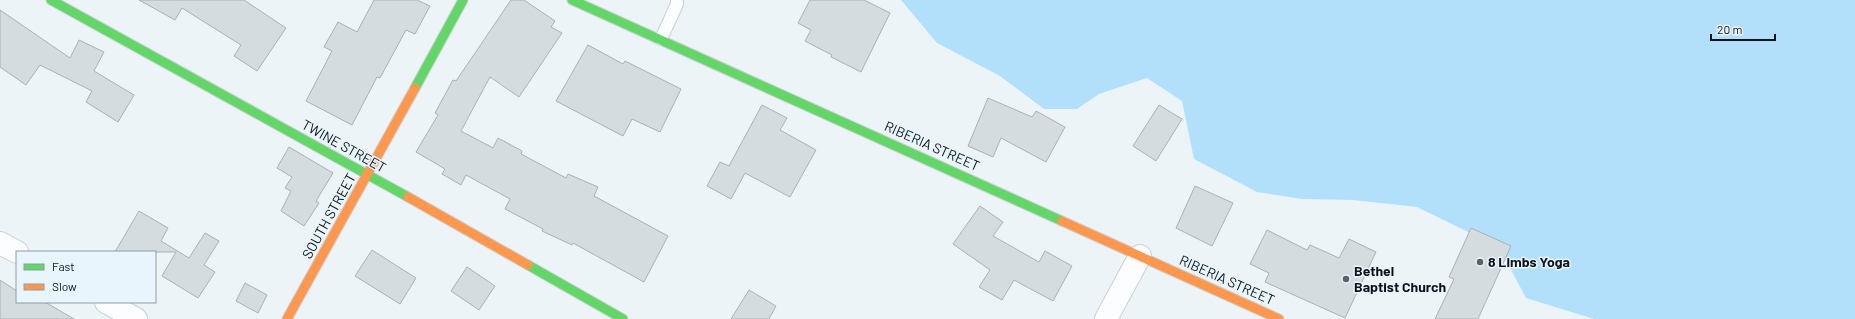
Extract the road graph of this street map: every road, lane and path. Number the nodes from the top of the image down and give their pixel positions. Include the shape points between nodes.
1 (51, 0) edge
2 (463, 0) edge
3 (572, 0) edge
4 (677, 0) edge
5 (661, 39) junction
6 (368, 174) junction
7 (0, 243) edge
8 (16, 251) edge
9 (1140, 256) junction
10 (108, 303) edge
11 (136, 319) edge
12 (287, 319) edge
13 (623, 319) edge
14 (1106, 319) edge
15 (1279, 319) edge

1 - 6 street, TWINE STREET
2 - 6 street, SOUTH STREET
3 - 5 street, RIBERIA STREET
4 - 5 lane
5 - 9 street, RIBERIA STREET
6 - 12 street, SOUTH STREET
6 - 13 street, TWINE STREET
7 - 8 street
9 - 14 street
9 - 15 street, RIBERIA STREET
10 - 11 street

